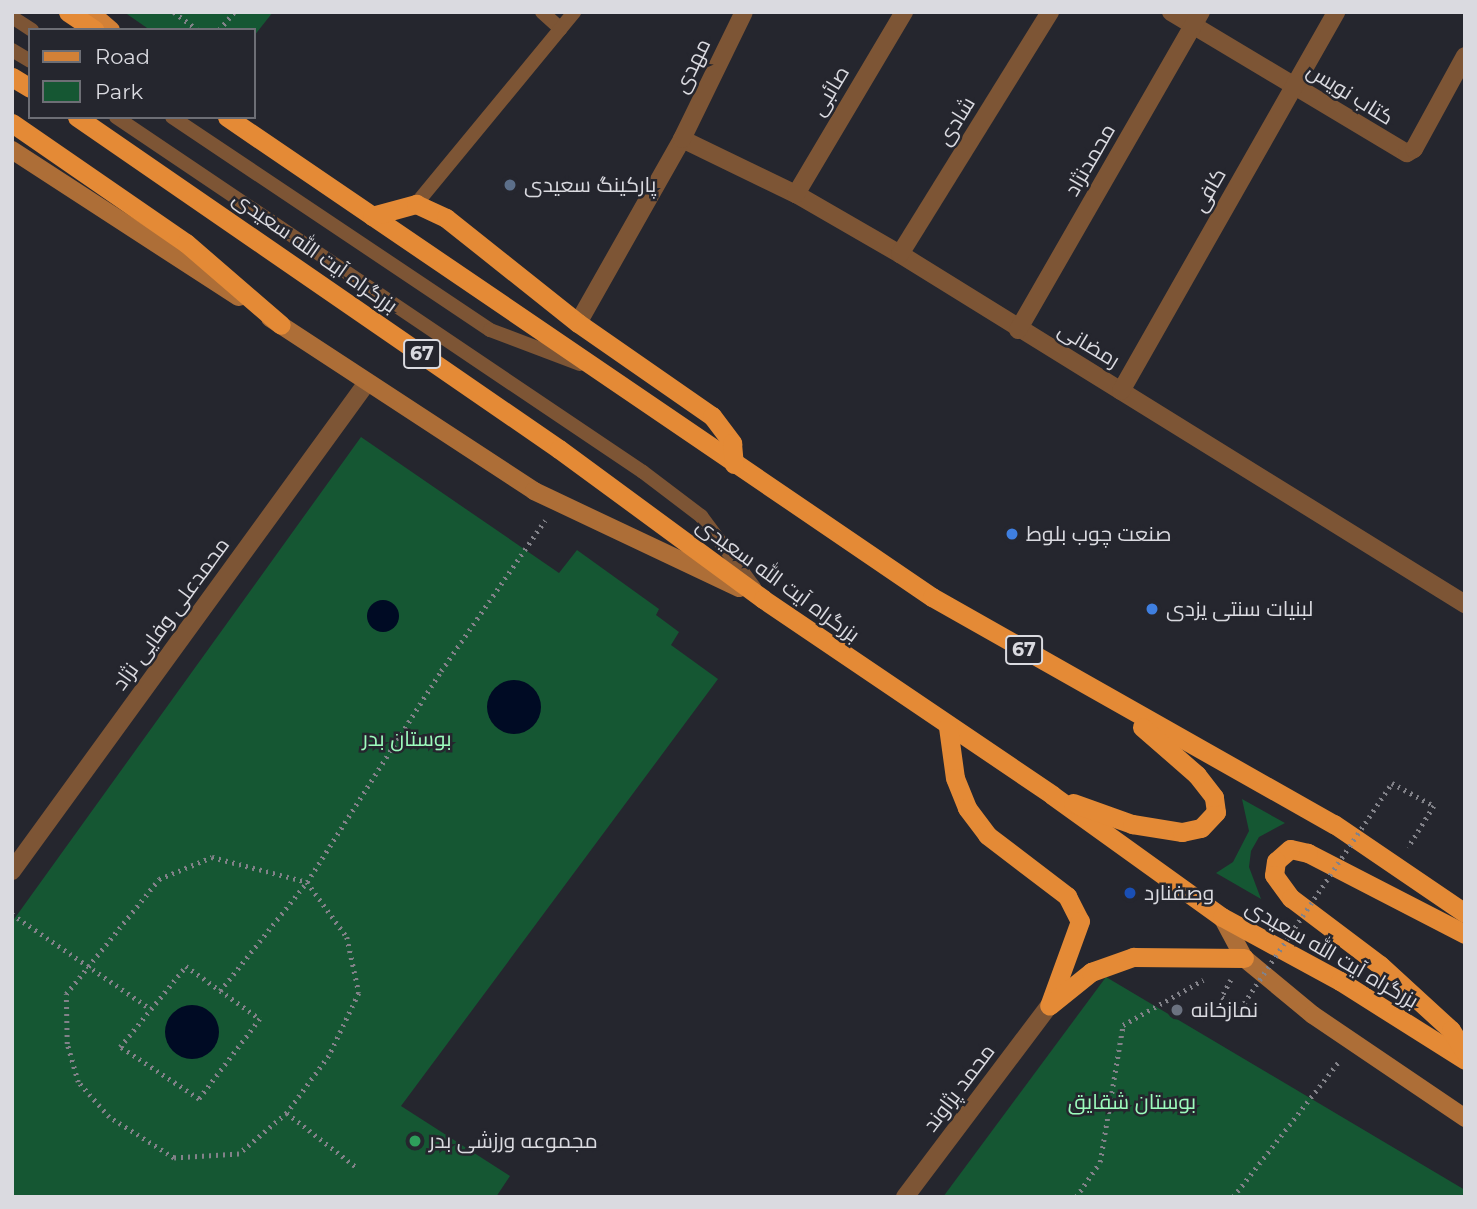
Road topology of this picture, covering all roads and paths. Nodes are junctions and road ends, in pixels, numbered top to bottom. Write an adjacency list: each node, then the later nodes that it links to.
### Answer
1 (68, 12): 15 (highway)
2 (90, 12): 16 (main road)
3 (174, 12): 17 (path)
4 (234, 12): 18 (path)
5 (542, 12): 19 (lane)
6 (574, 12): 19 (lane)
7 (744, 12): 31 (street, مهدی)
8 (904, 12): 33 (street, صائبی)
9 (1050, 12): 36 (street, شادی)
10 (1171, 12): 13 (street, کتاب نویس)
11 (1336, 12): 24 (street, کافی)
12 (12, 17): 14 (lane)
13 (1197, 19): 24 (street, کتاب نویس); 39 (street, محمدنژاد)
14 (29, 28)
15 (92, 28)
16 (108, 28)
17 (195, 28)
18 (221, 28)
19 (561, 29): 34 (lane)
20 (12, 50): 22 (lane)
21 (1465, 56): 24 (street, کتاب نویس)
22 (28, 60)
23 (12, 77): 25 (highway)
24 (1294, 86): 42 (street, کافی)
25 (28, 87)
26 (80, 119): 45 (highway, بزرگراه آیت الله سعیدی / 67)
27 (119, 119): 45 (lane)
28 (175, 119): 40 (lane)
29 (229, 119): 35 (highway, 67)
30 (12, 123): 38 (highway)
31 (682, 139): 33 (street, رمضانی); 37 (street, مهدی)
32 (12, 150): 38 (main road)
33 (796, 194): 36 (street, رمضانی)
34 (416, 204): 35 (highway); 37 (highway)
35 (372, 216): 40 (highway, 67)
36 (900, 254): 39 (street, رمضانی)
37 (578, 323): 43 (highway)
38 (281, 325): 41 (main road)
39 (1018, 330): 42 (street, رمضانی)
40 (594, 369): 43 (highway, 67)
41 (366, 384): 44 (main road); 51 (street, محمدعلی وفایی نژاد)
42 (1121, 391): 46 (street, رمضانی)
43 (734, 464): 47 (highway, 67)
44 (557, 503): 45 (main road); 52 (path)
45 (763, 599): 48 (highway, بزرگراه آیت الله سعیدی / 67)
46 (1465, 604)
47 (1096, 692): 49 (highway); 50 (highway, 67)
48 (948, 727): 49 (highway, بزرگراه آیت الله سعیدی / 67); 62 (highway)
49 (1052, 795): 55 (highway, بزرگراه آیت الله سعیدی / 67)
50 (1396, 867): 54 (highway, 67); 61 (path, bridge)
51 (12, 871)
52 (307, 882): 58 (path); 60 (path); 67 (path)
53 (12, 914): 58 (path)
54 (1465, 914)
55 (1222, 917): 57 (main road); 66 (highway, بزرگراه آیت الله سعیدی / 67)
56 (1465, 934): 65 (highway)
57 (1244, 958): 62 (highway); 64 (main road)
58 (85, 965): 63 (path); 67 (path)
59 (1208, 978): 71 (path)
60 (220, 992): 63 (path); 63 (path)
61 (1222, 997)
62 (1049, 1006): 70 (street, محمد پژاوند)
63 (151, 1009)
64 (1354, 1042): 68 (main road); 72 (path)
65 (1465, 1052)
66 (1465, 1060)
67 (287, 1113): 69 (path)
68 (1465, 1118)
69 (355, 1167)
70 (905, 1197)
71 (1076, 1197)
72 (1233, 1197)

